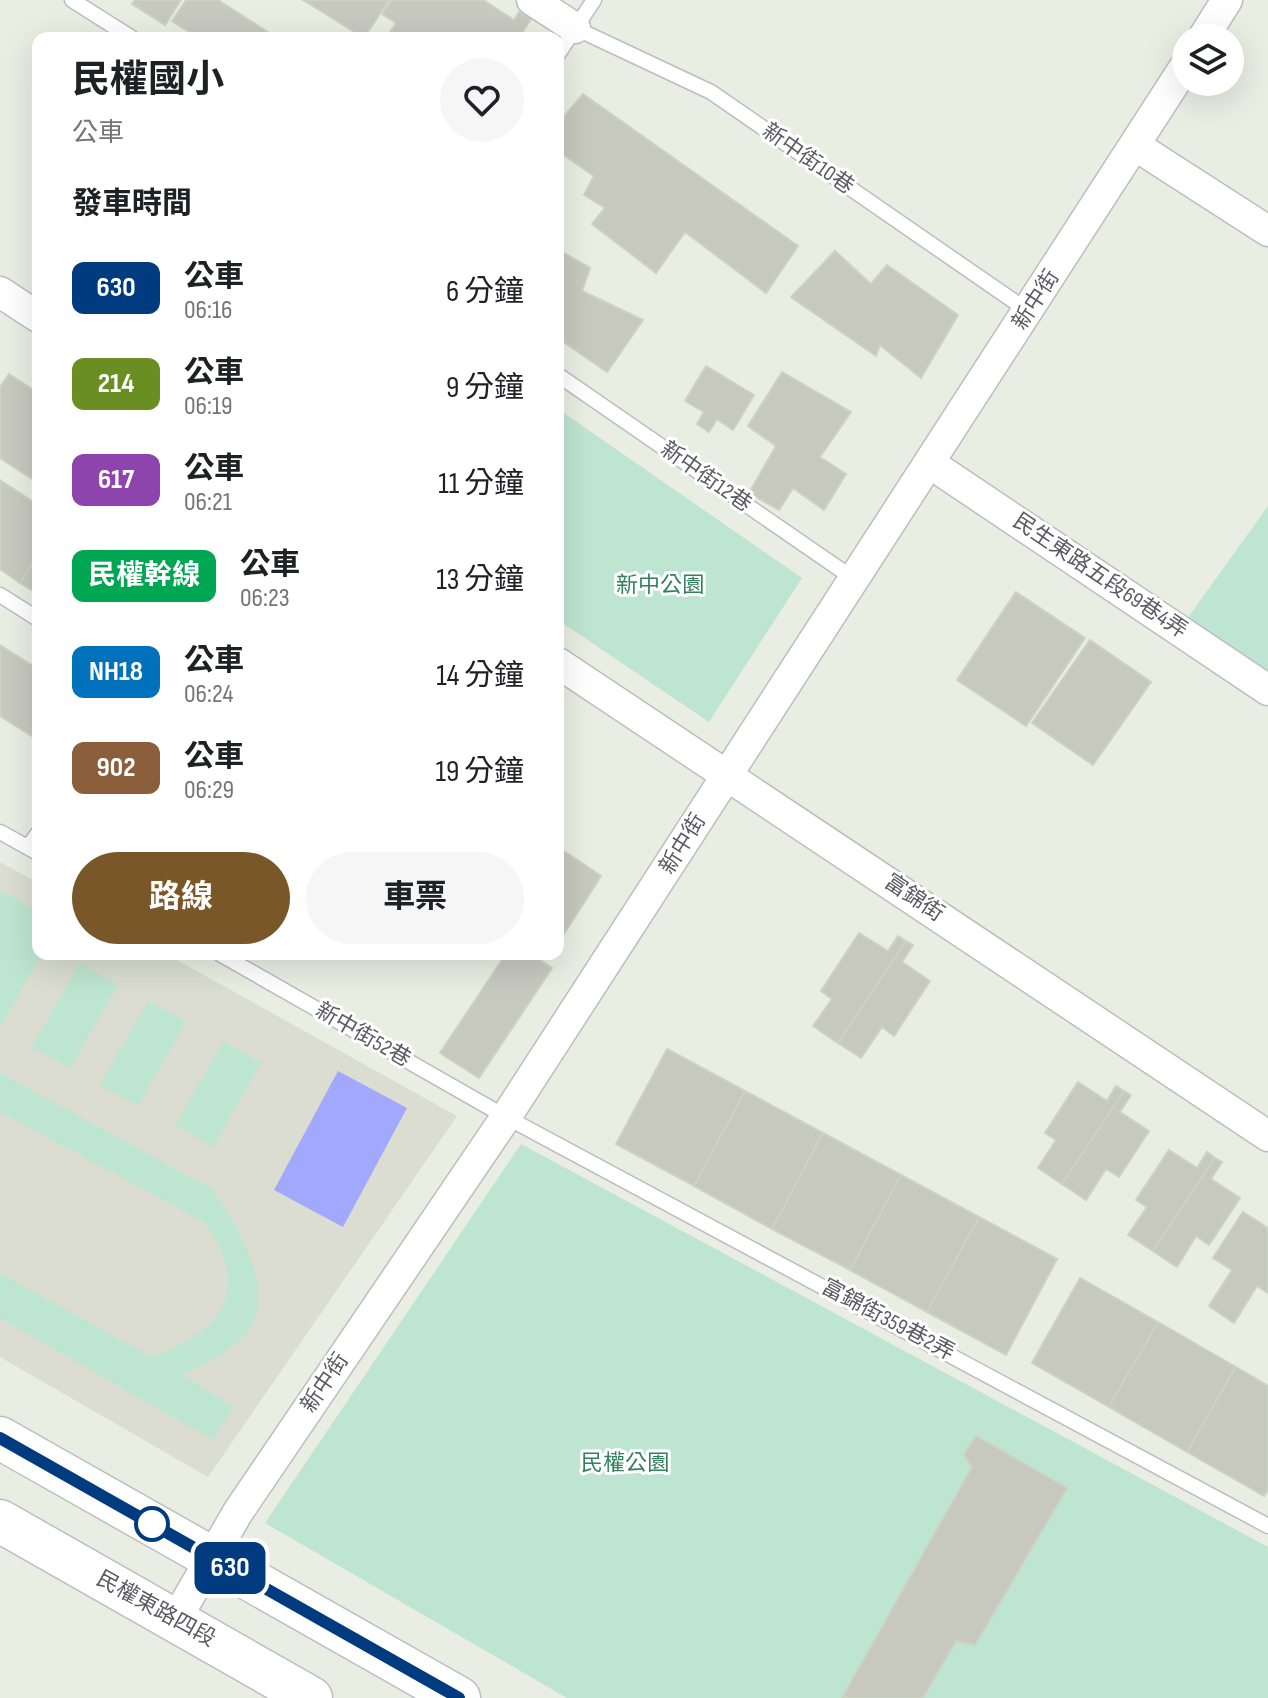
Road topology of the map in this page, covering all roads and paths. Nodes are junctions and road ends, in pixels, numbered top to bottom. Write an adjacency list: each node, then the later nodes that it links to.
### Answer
1 (72, 0): 7 (lane)
2 (532, 0): 6 (street)
3 (594, 0): 6 (lane)
4 (1227, 0): 5 (street)
5 (1212, 24)
6 (575, 28): 8 (lane); 13 (lane, 新中街10巷)
7 (123, 32)
8 (564, 45)
9 (1172, 88): 10 (street, 新中街)
10 (1136, 146): 11 (street); 13 (street, 新中街)
11 (1268, 231)
12 (0, 292): 14 (street)
13 (1028, 311): 16 (street, 新中街)
14 (32, 313)
15 (564, 379): 17 (lane, 新中街12巷)
16 (931, 464): 17 (street, 新中街); 21 (street, 民生東路五段69巷4弄)
17 (854, 579): 22 (street, 新中街)
18 (0, 595): 19 (lane)
19 (32, 615)
20 (564, 667): 22 (street, 富錦街)
21 (1268, 690)
22 (726, 775): 26 (street, 新中街); 27 (street, 富錦街)
23 (0, 832): 24 (lane)
24 (32, 849)
25 (231, 960): 26 (lane, 新中街52巷)
26 (506, 1117): 30 (lane, 富錦街359巷2弄); 31 (street, 新中街)
27 (1268, 1136)
28 (0, 1438): 31 (main road)
29 (0, 1521): 32 (main road, 民權東路四段)
30 (1268, 1526)
31 (211, 1557): 32 (street, 新中街); 34 (main road)
32 (176, 1619): 33 (main road, 民權東路四段)
33 (311, 1698)
34 (459, 1698)

